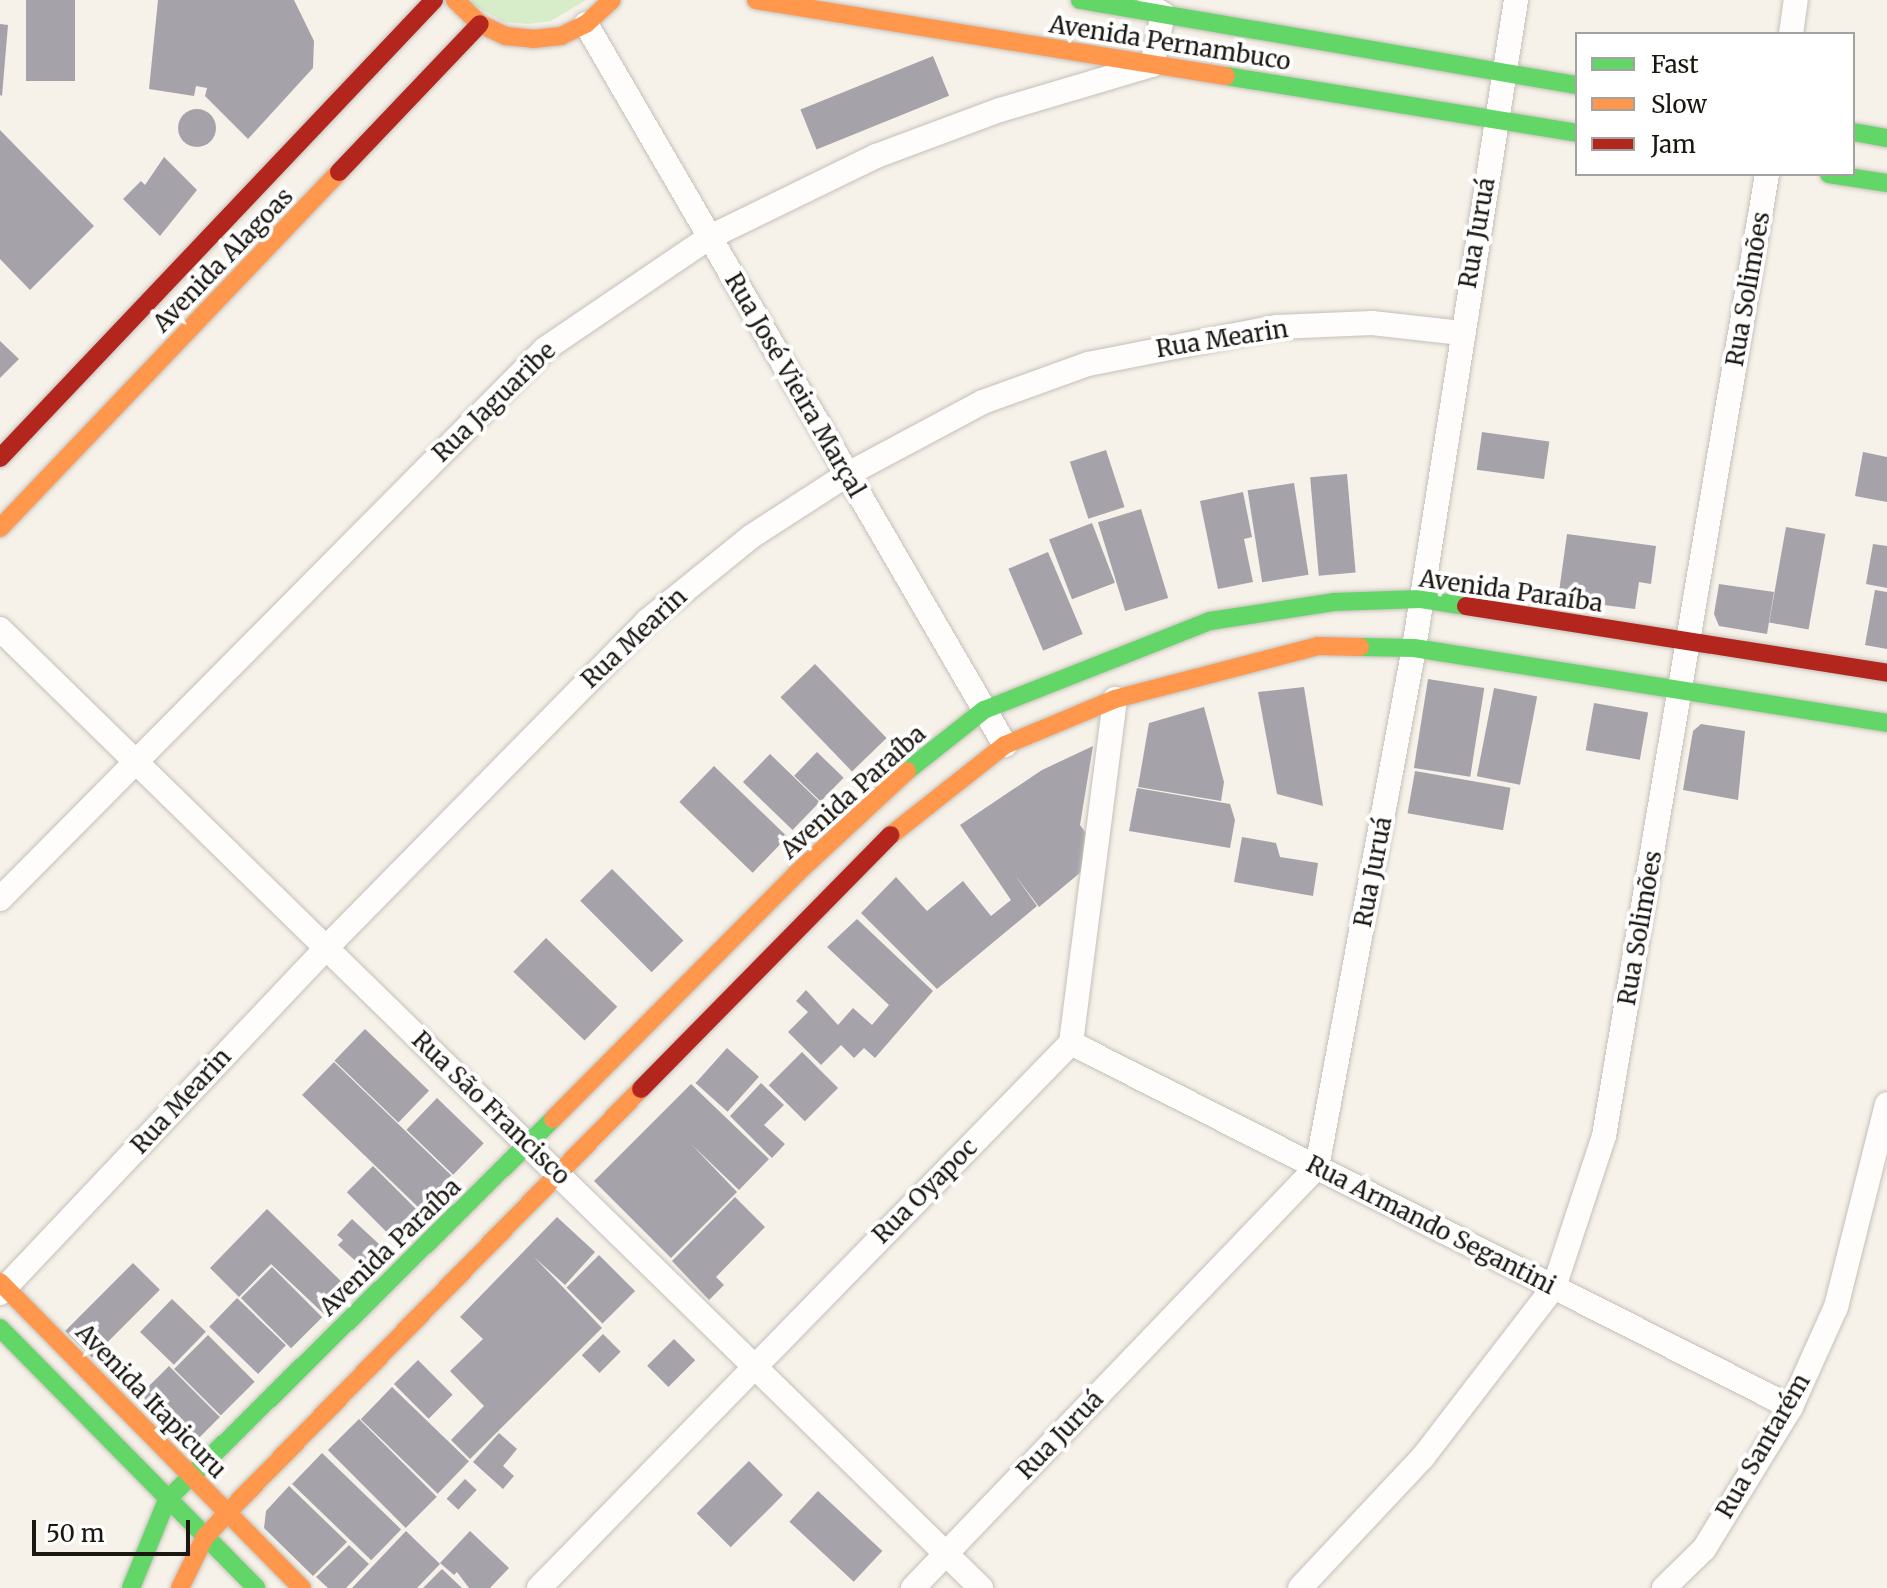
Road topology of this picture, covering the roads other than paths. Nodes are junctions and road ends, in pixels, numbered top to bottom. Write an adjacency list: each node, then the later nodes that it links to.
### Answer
1 (434, 0): 25 (main road, Avenida Alagoas)
2 (455, 0): 10 (main road)
3 (612, 0): 11 (main road)
4 (756, 0): 13 (main road, Avenida Pernambuco)
5 (1080, 0): 9 (main road, Avenida Pernambuco)
6 (1138, 0): 9 (street)
7 (1516, 0): 14 (street, Rua Juruá)
8 (1796, 0): 12 (street)
9 (1163, 14): 13 (street); 14 (main road, Avenida Pernambuco)
10 (480, 24): 11 (main road); 27 (main road, Avenida Alagoas)
11 (586, 24): 23 (street, Rua José Vieira Marçal)
12 (1791, 32)
13 (1152, 65): 16 (main road, Avenida Pernambuco); 23 (street, Rua Jaguaribe)
14 (1504, 73): 15 (main road, Avenida Pernambuco); 16 (street, Rua Juruá)
15 (1575, 85)
16 (1496, 120): 18 (main road, Avenida Pernambuco); 24 (street, Rua Juruá)
17 (1855, 132): 19 (main road)
18 (1575, 133)
19 (1887, 138)
20 (1767, 176): 30 (street, Rua Solimões)
21 (1842, 176): 22 (main road)
22 (1887, 183)
23 (710, 237): 26 (street, Rua José Vieira Marçal); 38 (street, Rua Jaguaribe)
24 (1461, 333): 26 (street, Rua Mearin); 28 (street, Rua Juruá)
25 (0, 458)
26 (848, 474): 35 (street, Rua José Vieira Marçal); 42 (street, Rua Mearin)
27 (0, 528)
28 (1421, 599): 30 (main road, Avenida Paraíba); 31 (street, Rua Juruá); 35 (main road, Avenida Paraíba)
29 (0, 629): 38 (street, Rua São Francisco)
30 (1689, 641): 32 (main road, Avenida Paraíba); 33 (street, Rua Solimões)
31 (1414, 648): 33 (main road); 34 (main road); 47 (street, Rua Juruá)
32 (1887, 673)
33 (1680, 693): 36 (main road); 50 (street, Rua Solimões)
34 (1115, 699): 37 (main road); 43 (street)
35 (984, 710): 37 (street, Rua José Vieira Marçal); 40 (main road, Avenida Paraíba)
36 (1887, 723)
37 (1005, 745): 41 (main road)
38 (134, 760): 39 (street, Rua Jaguaribe); 42 (street, Rua São Francisco)
39 (0, 899)
40 (769, 902): 41 (main road); 46 (main road, Avenida Paraíba)
41 (797, 929): 48 (main road)
42 (326, 948): 46 (street, Rua São Francisco); 49 (street, Rua Mearin)
43 (1071, 1043): 47 (street, Rua Armando Segantini); 52 (street, Rua Oyapoc)
44 (1887, 1104): 45 (street, Rua Santarém)
45 (1884, 1128): 53 (street, Rua Santarém)
46 (528, 1145): 48 (street, Rua São Francisco); 54 (main road, Avenida Paraíba)
47 (1317, 1167): 50 (street, Rua Armando Segantini); 58 (street, Rua Juruá)
48 (559, 1175): 52 (street, Rua São Francisco); 56 (main road)
49 (2, 1287): 54 (main road, Avenida Itapicuru)
50 (1554, 1287): 53 (street, Rua Armando Segantini); 66 (street, Rua Solimões)
51 (0, 1328): 55 (main road)
52 (753, 1366): 58 (street, Rua São Francisco); 63 (street, Rua Oyapoc)
53 (1791, 1407): 67 (street, Rua Santarém)
54 (191, 1475): 55 (main road, Avenida Paraíba); 56 (main road, Avenida Itapicuru)
55 (167, 1500): 57 (main road); 59 (main road, Avenida Paraíba)
56 (227, 1513): 57 (main road); 62 (main road, Avenida Itapicuru)
57 (205, 1537): 60 (main road); 61 (main road)
58 (946, 1554): 64 (street, Rua Juruá); 65 (street, Rua São Francisco)
59 (131, 1588)
60 (180, 1588)
61 (256, 1588)
62 (302, 1588)
63 (539, 1588)
64 (913, 1588)
65 (981, 1588)
66 (1300, 1588)
67 (1664, 1588)

